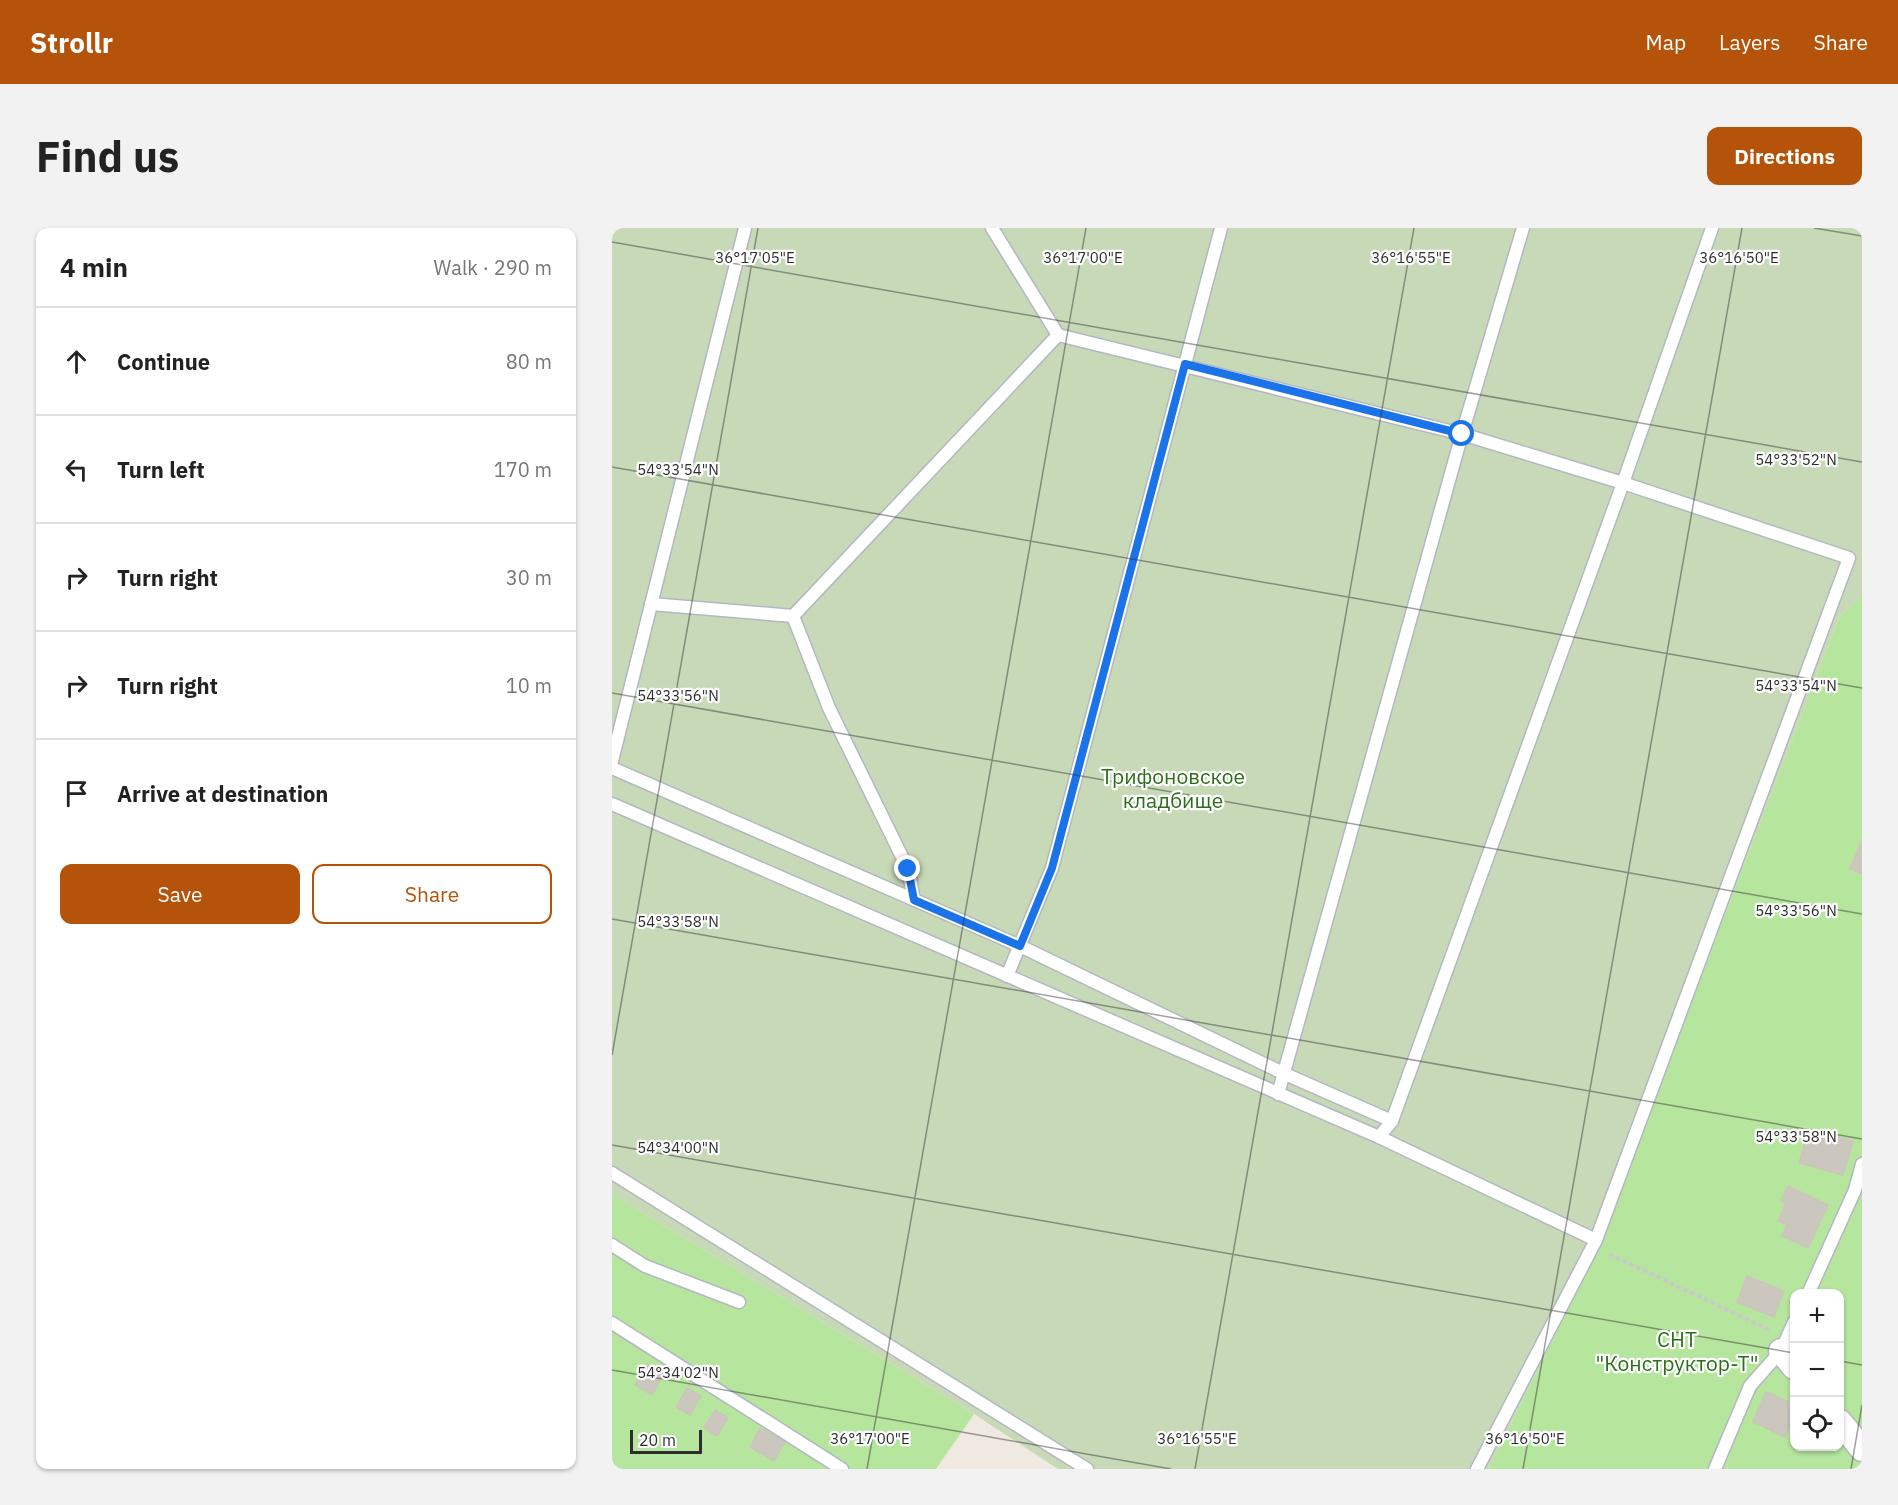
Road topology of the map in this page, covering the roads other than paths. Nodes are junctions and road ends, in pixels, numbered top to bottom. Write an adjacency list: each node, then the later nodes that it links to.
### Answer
1 (745, 228): 10 (lane)
2 (992, 228): 6 (lane)
3 (1221, 228): 7 (lane)
4 (1523, 228): 8 (lane)
5 (1712, 228): 9 (lane)
6 (1058, 335): 7 (lane); 11 (lane)
7 (1185, 364): 8 (lane); 16 (lane)
8 (1462, 434): 9 (lane); 18 (lane)
9 (1623, 483): 20 (lane); 25 (lane)
10 (651, 604): 11 (lane); 12 (lane)
11 (793, 616): 15 (lane)
12 (612, 761)
13 (612, 768): 15 (lane)
14 (612, 804): 17 (lane)
15 (914, 900): 16 (lane)
16 (1020, 946): 17 (lane); 18 (lane)
17 (1007, 976): 19 (lane)
18 (1285, 1074): 19 (lane); 20 (lane)
19 (1278, 1094): 21 (lane)
20 (1392, 1121): 21 (lane)
21 (1379, 1137): 25 (lane)
22 (1862, 1164): 24 (lane)
23 (612, 1173): 34 (lane)
24 (1858, 1193): 27 (lane)
25 (1594, 1243): 35 (lane)
26 (612, 1245): 28 (lane)
27 (1810, 1289)
28 (739, 1302)
29 (612, 1323): 33 (lane)
30 (1788, 1352): 36 (lane)
31 (1844, 1428): 32 (street)
32 (1862, 1449)
33 (842, 1469)
34 (1087, 1469)
35 (1477, 1469)
36 (1714, 1469)

